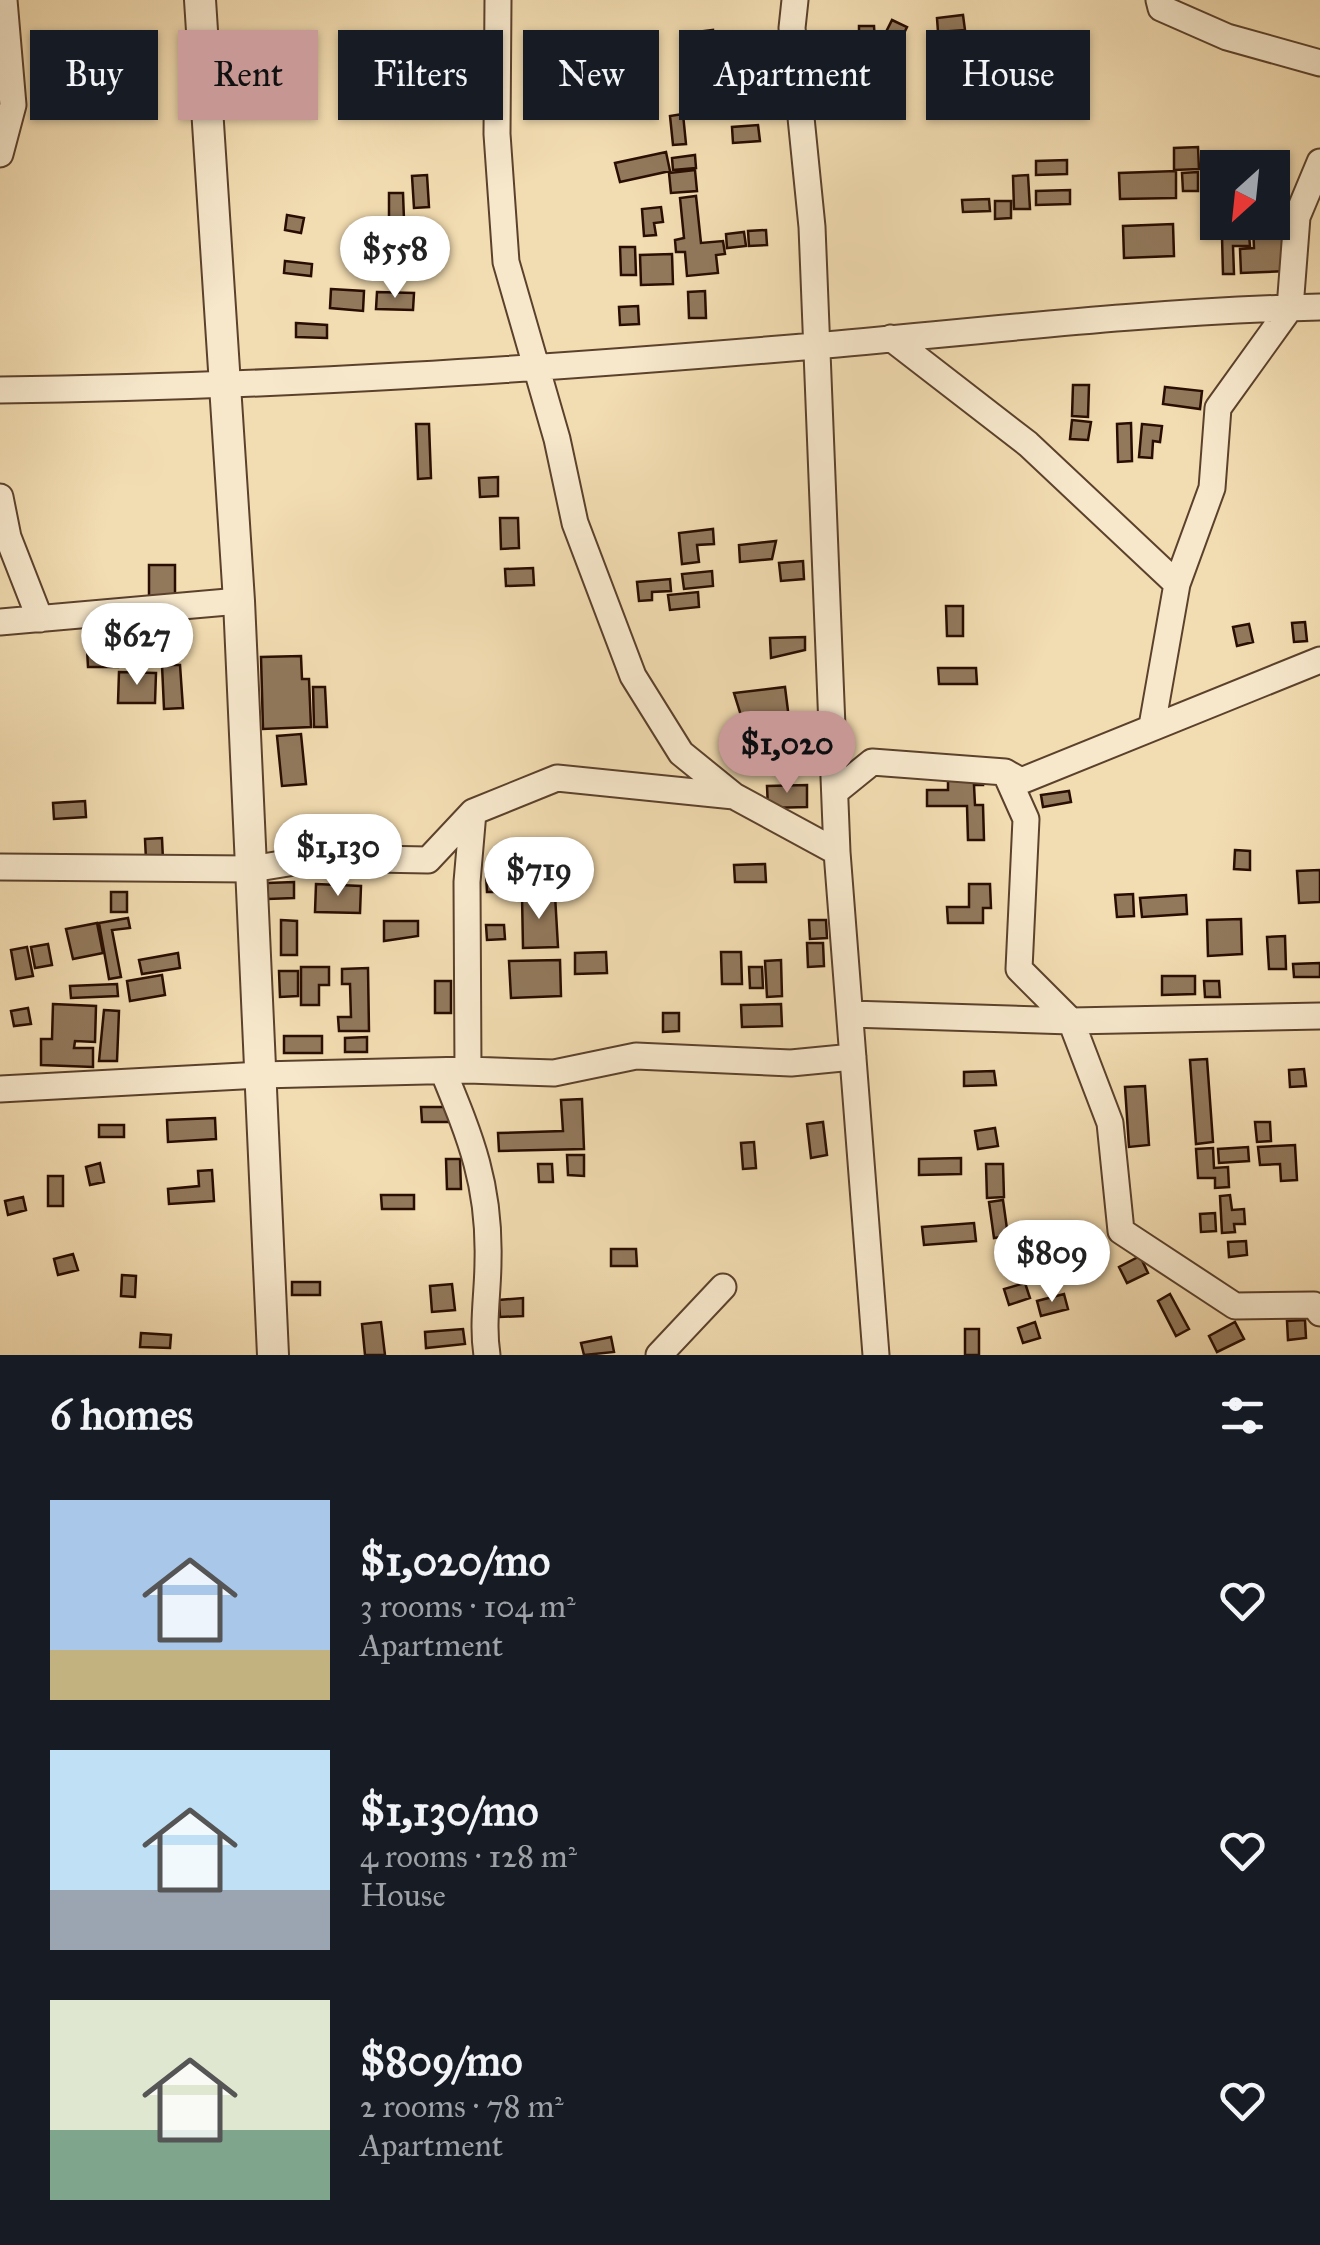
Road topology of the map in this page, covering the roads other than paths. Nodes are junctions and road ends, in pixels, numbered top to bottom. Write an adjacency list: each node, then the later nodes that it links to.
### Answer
1 (4, 0): 7 (street)
2 (200, 0): 14 (street)
3 (498, 0): 13 (street)
4 (795, 0): 12 (street)
5 (1159, 0): 6 (street)
6 (1320, 63)
7 (0, 154)
8 (1320, 162): 10 (street)
9 (1320, 307): 10 (street)
10 (1290, 308): 11 (street); 17 (street)
11 (891, 338): 12 (street); 17 (street)
12 (817, 346): 13 (street); 24 (street)
13 (537, 368): 14 (street); 25 (street)
14 (225, 387): 15 (street); 18 (street)
15 (0, 390)
16 (0, 497): 19 (street)
17 (1177, 584): 22 (street)
18 (239, 601): 19 (street); 29 (street)
19 (40, 619): 20 (street)
20 (0, 622)
21 (1320, 660): 22 (street)
22 (1152, 726): 23 (street)
23 (1004, 772): 24 (street); 32 (street)
24 (835, 792): 27 (street)
25 (734, 796): 26 (street); 27 (street)
26 (473, 812): 29 (street); 34 (street)
27 (838, 852): 30 (street)
28 (0, 867): 29 (street)
29 (251, 869): 35 (street)
30 (850, 1014): 32 (street); 33 (street)
31 (1320, 1016): 32 (street)
32 (1071, 1020): 38 (street)
33 (853, 1057): 34 (street); 42 (street)
34 (455, 1070): 35 (street); 40 (street)
35 (260, 1075): 36 (street); 39 (street)
36 (0, 1089)
37 (723, 1286): 41 (street)
38 (1320, 1313)
39 (273, 1355)
40 (488, 1355)
41 (659, 1355)
42 (876, 1355)

